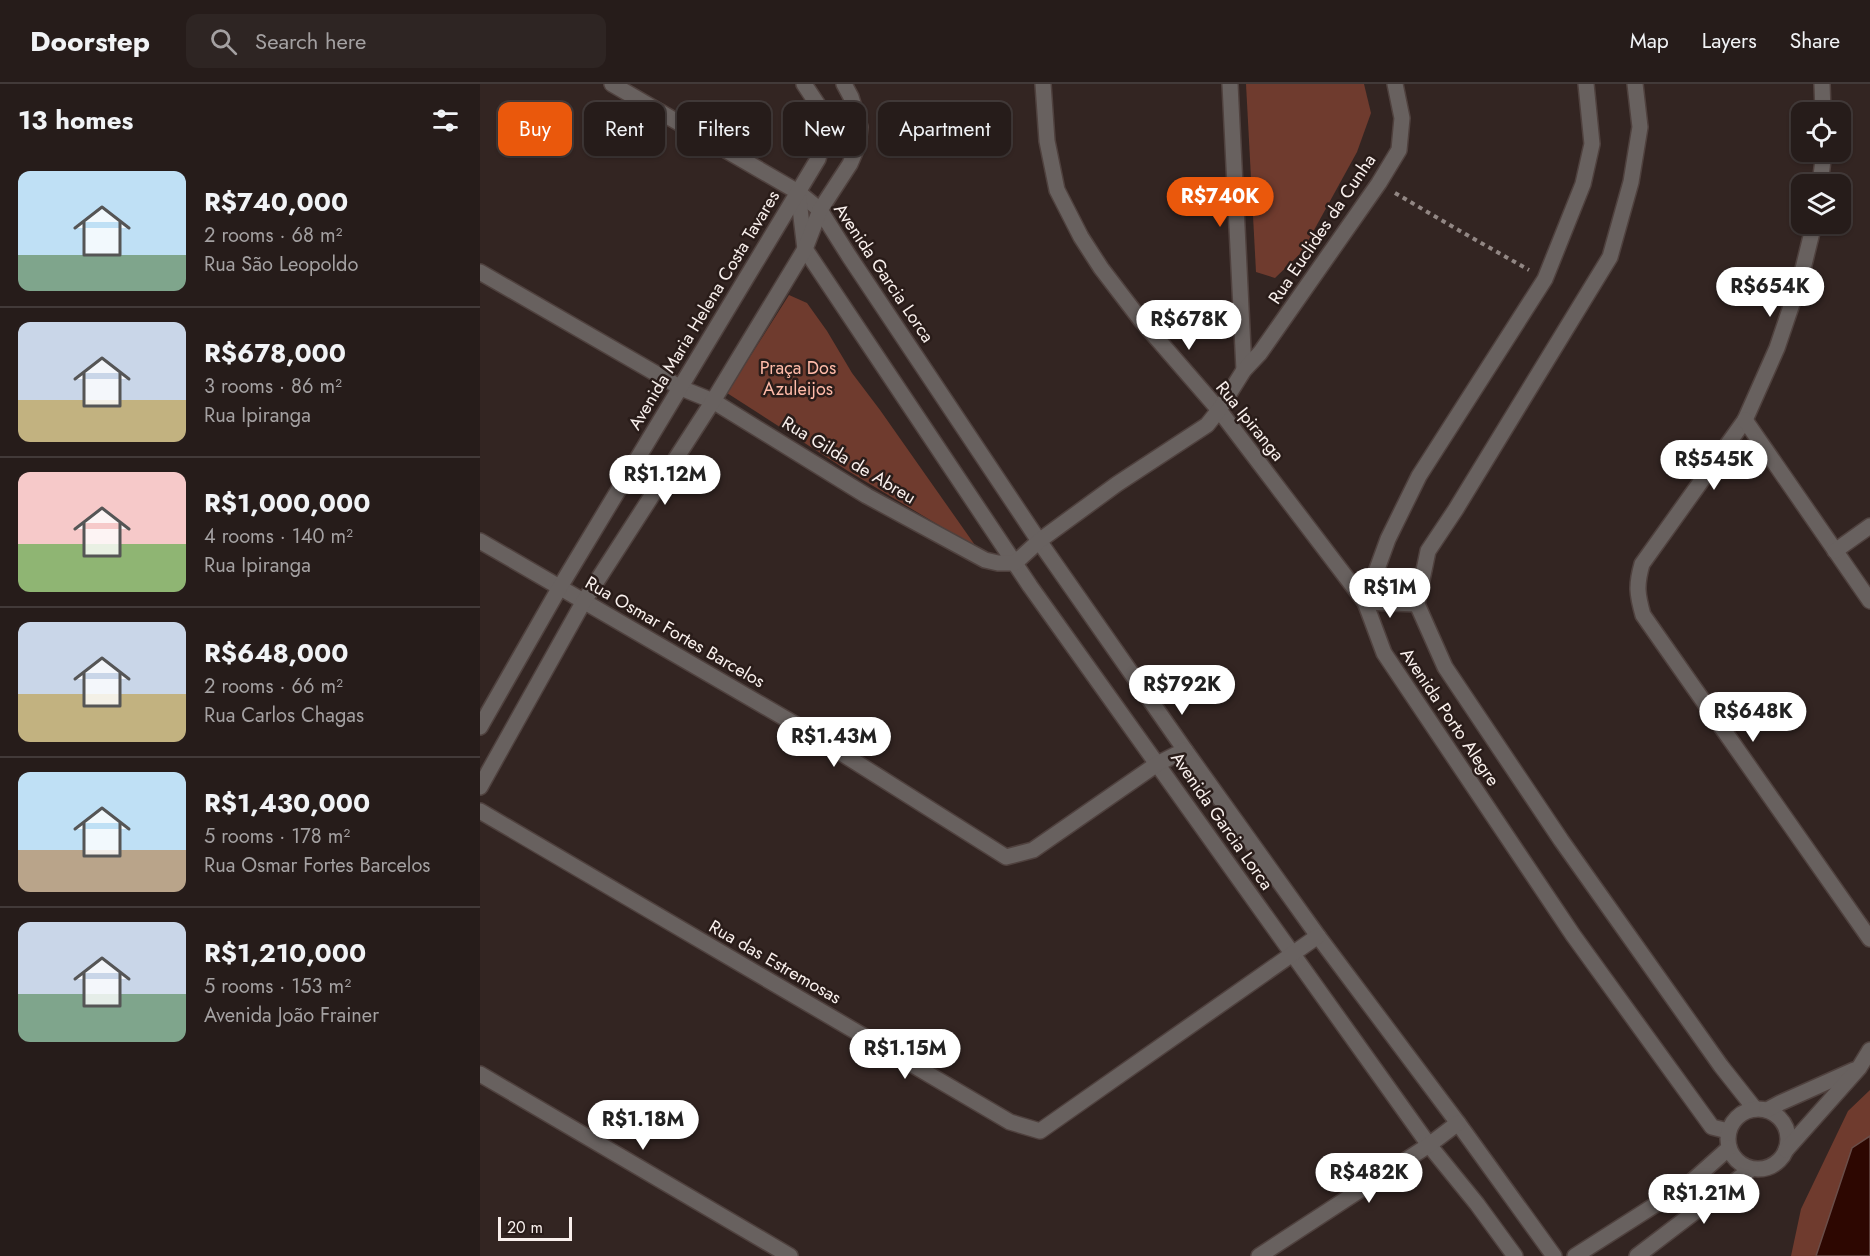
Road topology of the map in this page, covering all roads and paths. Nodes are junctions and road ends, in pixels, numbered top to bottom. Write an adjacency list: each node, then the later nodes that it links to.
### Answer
1 (612, 84): 12 (street)
2 (804, 84): 12 (street, Avenida Maria Helena Costa Tavares)
3 (843, 84): 13 (street)
4 (1043, 84): 21 (street, Rua Ipiranga)
5 (1230, 84): 18 (street)
6 (1395, 84): 11 (street, Rua Euclides da Cunha)
7 (1586, 84): 17 (street)
8 (1635, 84): 32 (street)
9 (1822, 84): 10 (street)
10 (1823, 102)
11 (1379, 183): 17 (path); 18 (street, Rua Euclides da Cunha)
12 (798, 192): 13 (street, Avenida Garcia Lorca); 15 (street, Avenida Garcia Lorca); 19 (street, Avenida Maria Helena Costa Tavares)
13 (820, 210): 15 (street); 25 (street, Avenida Garcia Lorca)
14 (1812, 234): 22 (street)
15 (805, 249): 20 (street); 27 (street, Avenida Garcia Lorca)
16 (480, 272): 19 (street, Rua Gilda de Abreu)
17 (1545, 279): 31 (street)
18 (1244, 370): 21 (street, Rua Euclides da Cunha)
19 (681, 388): 20 (street, Rua Gilda de Abreu); 28 (street, Avenida Maria Helena Costa Tavares)
20 (713, 401): 27 (street, Rua Gilda de Abreu); 29 (street)
21 (1219, 410): 25 (street, Rua Euclides da Cunha); 31 (street, Rua Ipiranga)
22 (1745, 420): 26 (street); 39 (street)
23 (1870, 526): 26 (street)
24 (480, 541): 28 (street, Rua Osmar Fortes Barcelos)
25 (1039, 541): 27 (street, Rua Euclides da Cunha); 34 (street, Avenida Garcia Lorca)
26 (1835, 551): 30 (street)
27 (1015, 563): 35 (street, Avenida Garcia Lorca)
28 (560, 587): 29 (street, Rua Osmar Fortes Barcelos); 33 (street, Avenida Maria Helena Costa Tavares)
29 (584, 601): 35 (street, Rua Osmar Fortes Barcelos); 36 (street)
30 (1870, 601)
31 (1365, 602): 32 (street); 46 (street, Avenida Porto Alegre)
32 (1417, 604): 44 (street, Avenida Porto Alegre)
33 (480, 727)
34 (1185, 750): 35 (street, Rua Osmar Fortes Barcelos); 38 (street, Avenida Garcia Lorca)
35 (1157, 764): 40 (street, Avenida Garcia Lorca)
36 (480, 787)
37 (480, 811): 40 (street, Rua das Estremosas)
38 (1318, 936): 40 (street, Rua das Estremosas); 45 (street, Avenida Garcia Lorca)
39 (1870, 939)
40 (1292, 954): 47 (street, Avenida Garcia Lorca)
41 (1870, 1050): 42 (street)
42 (1859, 1068): 44 (street); 49 (street)
43 (480, 1074): 51 (street)
44 (1761, 1109): 46 (street); 49 (street)
45 (1458, 1123): 47 (street); 54 (street, Avenida Garcia Lorca)
46 (1728, 1131): 48 (street)
47 (1429, 1144): 52 (street); 53 (street, Avenida Garcia Lorca)
48 (1729, 1148): 50 (street); 55 (street)
49 (1786, 1150): 50 (street)
50 (1751, 1168): 56 (street)
51 (790, 1256)
52 (1259, 1256)
53 (1515, 1256)
54 (1554, 1256)
55 (1575, 1256)
56 (1637, 1256)

